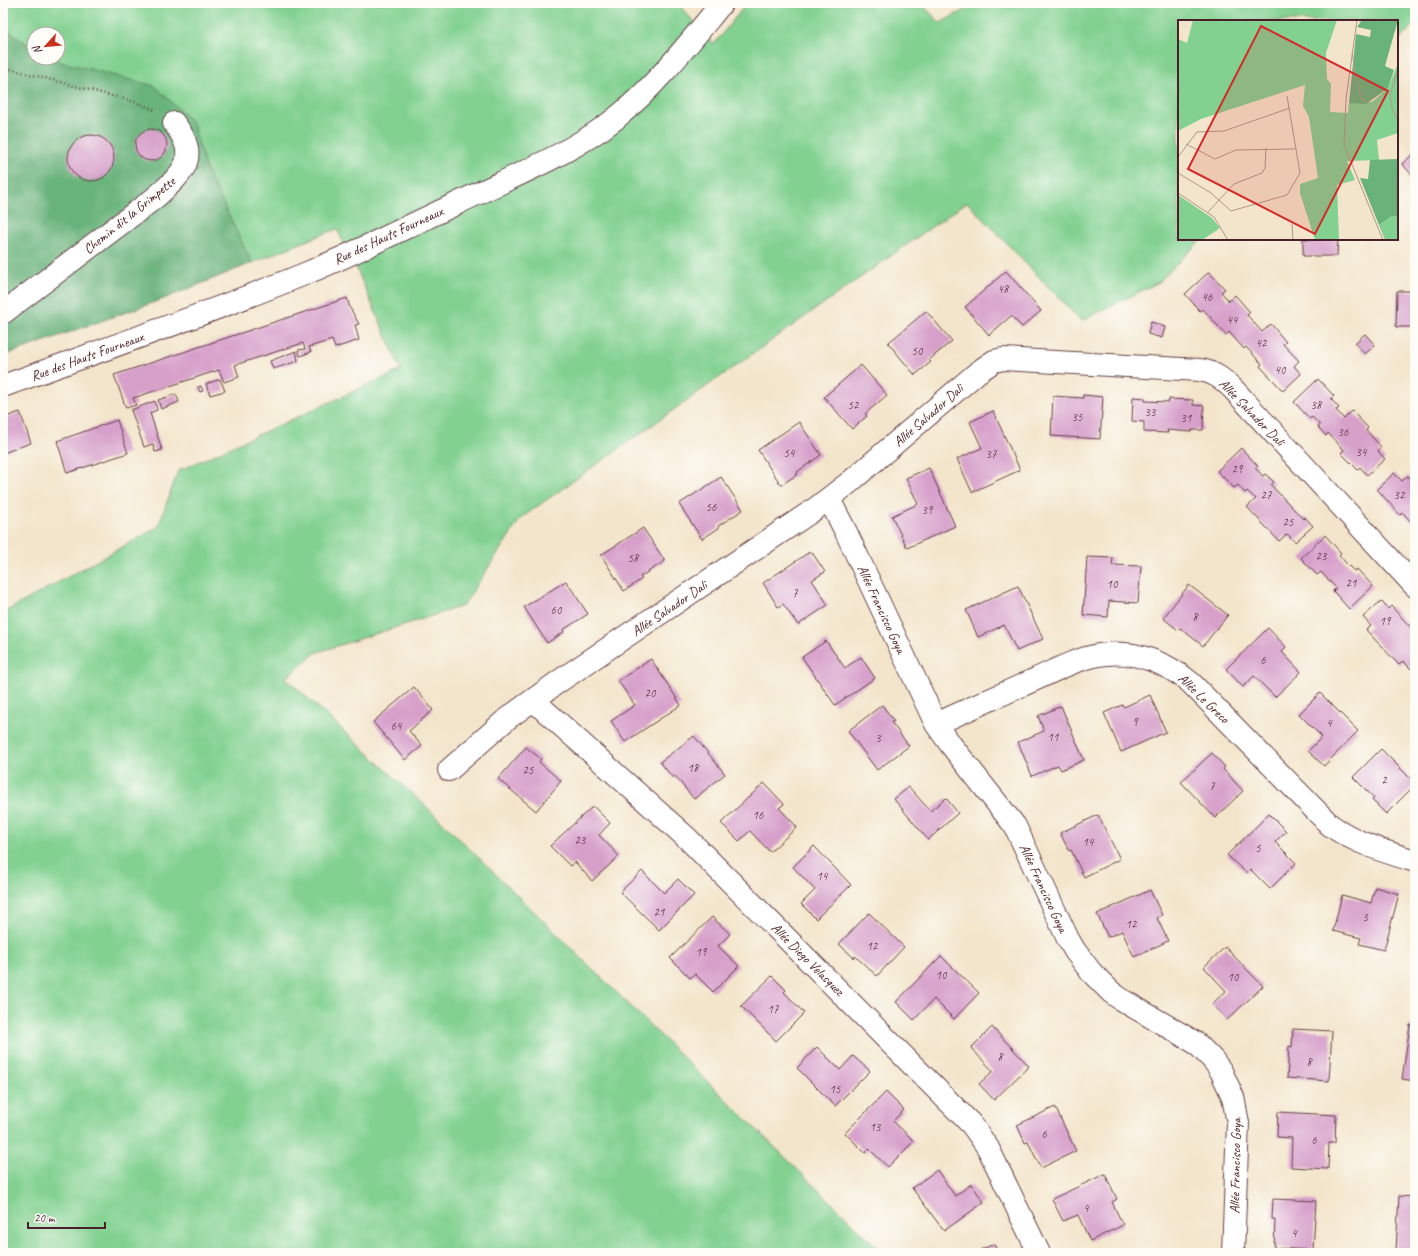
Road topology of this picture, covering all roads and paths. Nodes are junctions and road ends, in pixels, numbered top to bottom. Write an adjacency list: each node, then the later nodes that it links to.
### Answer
1 (722, 3): 5 (street, Rue des Hauts Fourneaux)
2 (3, 67): 3 (path)
3 (174, 123): 4 (street, Chemin dit la Grimpette)
4 (3, 313)
5 (3, 386)
6 (829, 499): 7 (street, Allée Salvador Dali); 8 (street, Allée Salvador Dali); 9 (street, Allée Francisco Goya)
7 (1415, 586)
8 (533, 700): 10 (street, Allée Salvador Dali); 12 (street, Allée Diego Velasquez)
9 (936, 724): 11 (street, Allée Le Greco); 13 (street, Allée Francisco Goya)
10 (449, 770)
11 (1415, 861)
12 (1039, 1253)
13 (1234, 1253)

